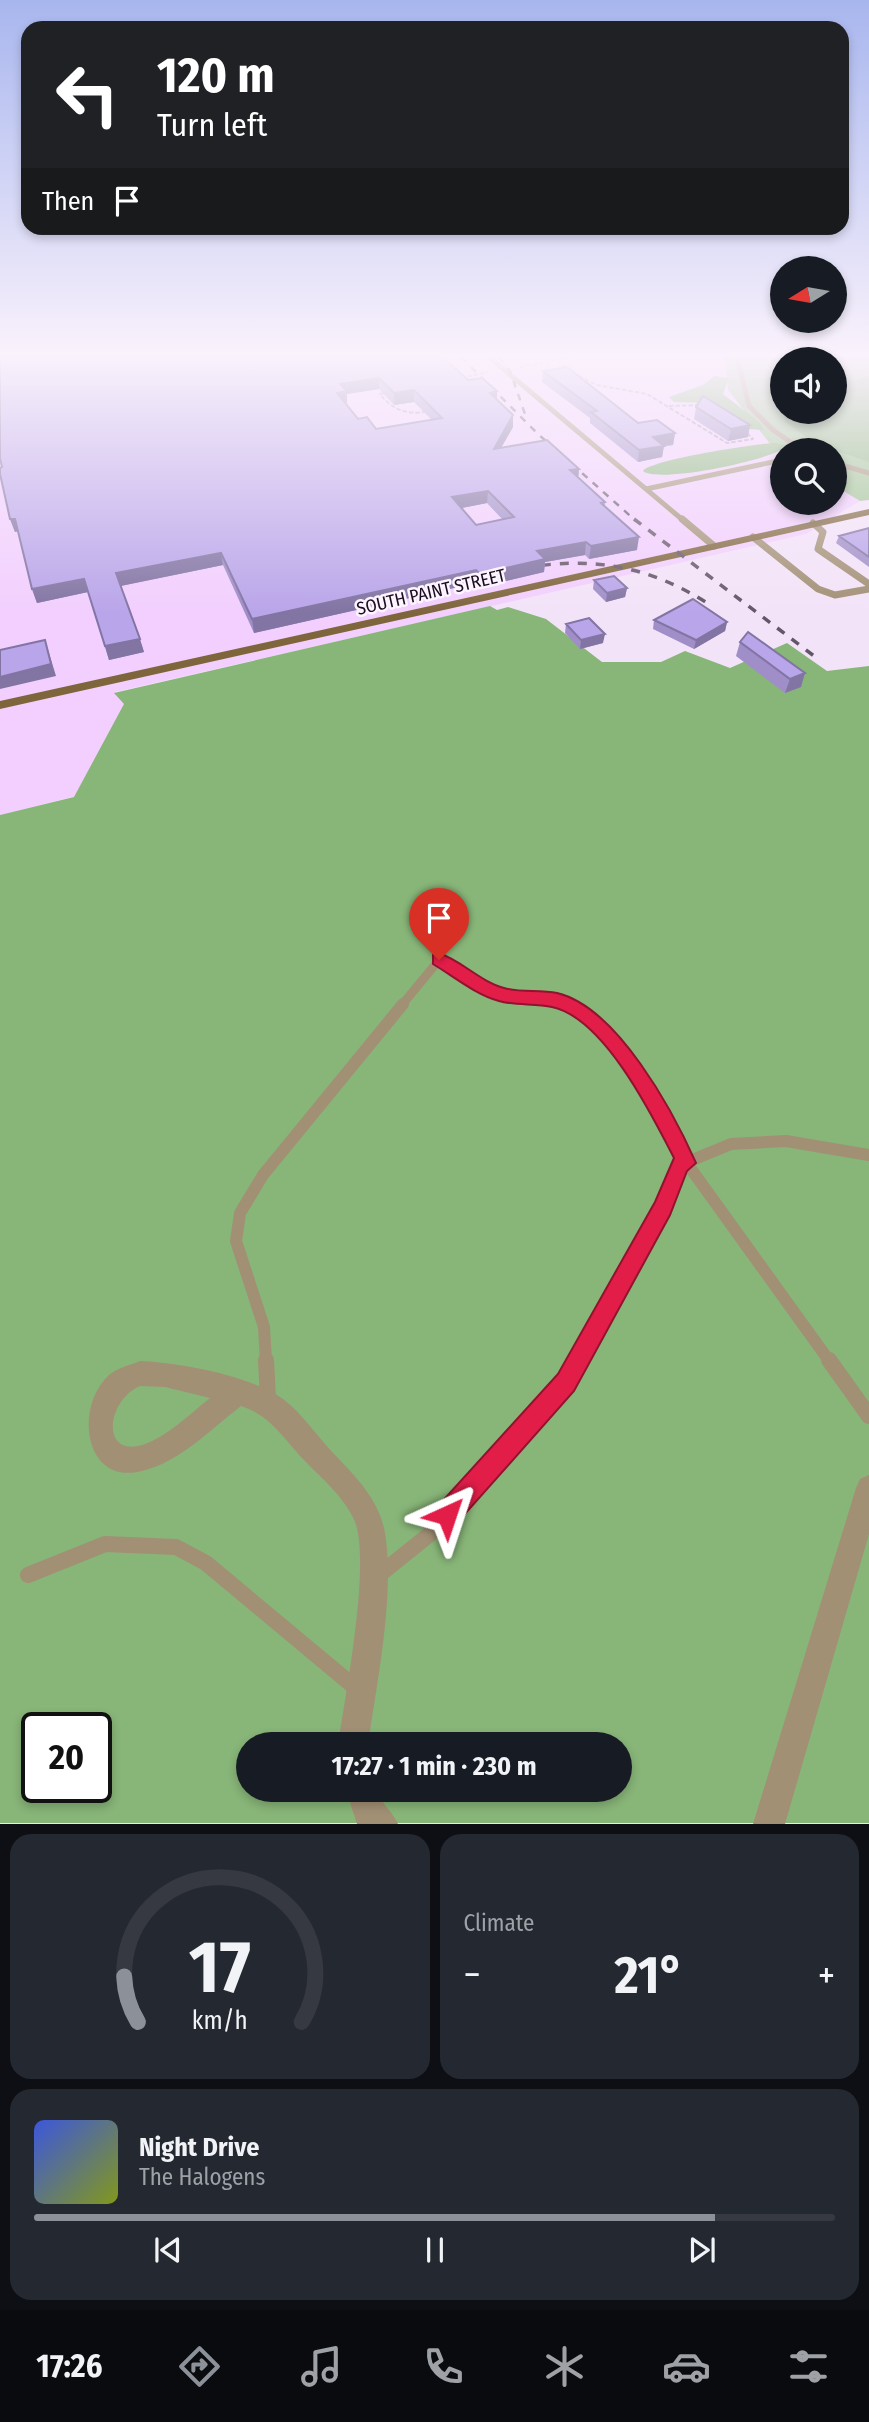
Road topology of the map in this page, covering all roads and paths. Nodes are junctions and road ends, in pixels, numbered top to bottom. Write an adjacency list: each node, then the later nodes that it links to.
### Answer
1 (591, 442): 5 (lane)
2 (770, 462): 5 (lane)
3 (847, 467): 4 (lane)
4 (869, 473)
5 (646, 488): 9 (lane)
6 (867, 514): 7 (main road, SOUTH PAINT STREET)
7 (813, 523): 8 (main road, SOUTH PAINT STREET); 10 (lane)
8 (753, 537): 9 (main road, SOUTH PAINT STREET); 11 (lane)
9 (715, 546): 12 (main road, SOUTH PAINT STREET)
10 (869, 583)
11 (869, 589)
12 (0, 705)
13 (446, 923): 14 (lane)
14 (439, 960): 16 (lane); 18 (lane)
15 (869, 1155): 16 (lane)
16 (686, 1163): 19 (lane); 22 (lane)
17 (236, 1394): 17 (street); 18 (street)
18 (268, 1404): 22 (street)
19 (869, 1416)
20 (869, 1488): 27 (street)
21 (29, 1575): 23 (lane)
22 (374, 1579): 23 (street)
23 (360, 1692): 24 (street)
24 (355, 1732)
25 (365, 1802): 26 (street)
26 (382, 1824)
27 (769, 1824)

